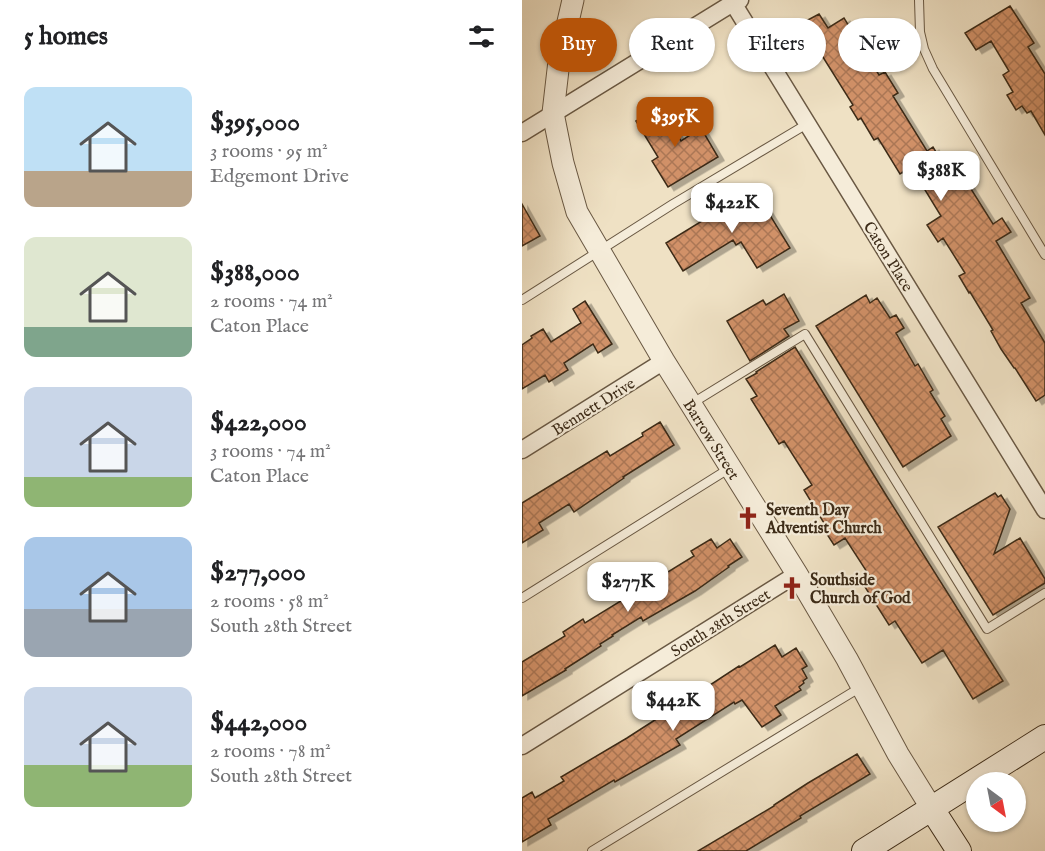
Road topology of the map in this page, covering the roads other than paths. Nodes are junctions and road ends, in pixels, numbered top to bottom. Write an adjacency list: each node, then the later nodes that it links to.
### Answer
1 (573, 0): 4 (street, Barrow Street)
2 (919, 0): 8 (lane)
3 (736, 2): 4 (street); 5 (street, Caton Place)
4 (554, 113): 6 (street); 7 (street, Barrow Street)
5 (807, 124): 7 (lane); 14 (street, Caton Place)
6 (522, 133)
7 (600, 251): 9 (lane); 10 (street, Barrow Street)
8 (1045, 255)
9 (522, 300)
10 (664, 361): 11 (street, Barrow Street); 12 (street, Bennett Drive)
11 (691, 404): 13 (street, Barrow Street); 16 (lane)
12 (522, 450)
13 (730, 467): 15 (street, Barrow Street); 17 (lane)
14 (1045, 510)
15 (796, 574): 18 (street, Barrow Street); 20 (street, South 28th Street)
16 (1045, 593)
17 (522, 598)
18 (862, 686): 21 (street, Barrow Street); 22 (lane)
19 (1045, 737): 21 (main road)
20 (522, 746)
21 (932, 809): 23 (main road); 24 (main road, Barrow Street)
22 (592, 851)
23 (864, 851)
24 (959, 851)

